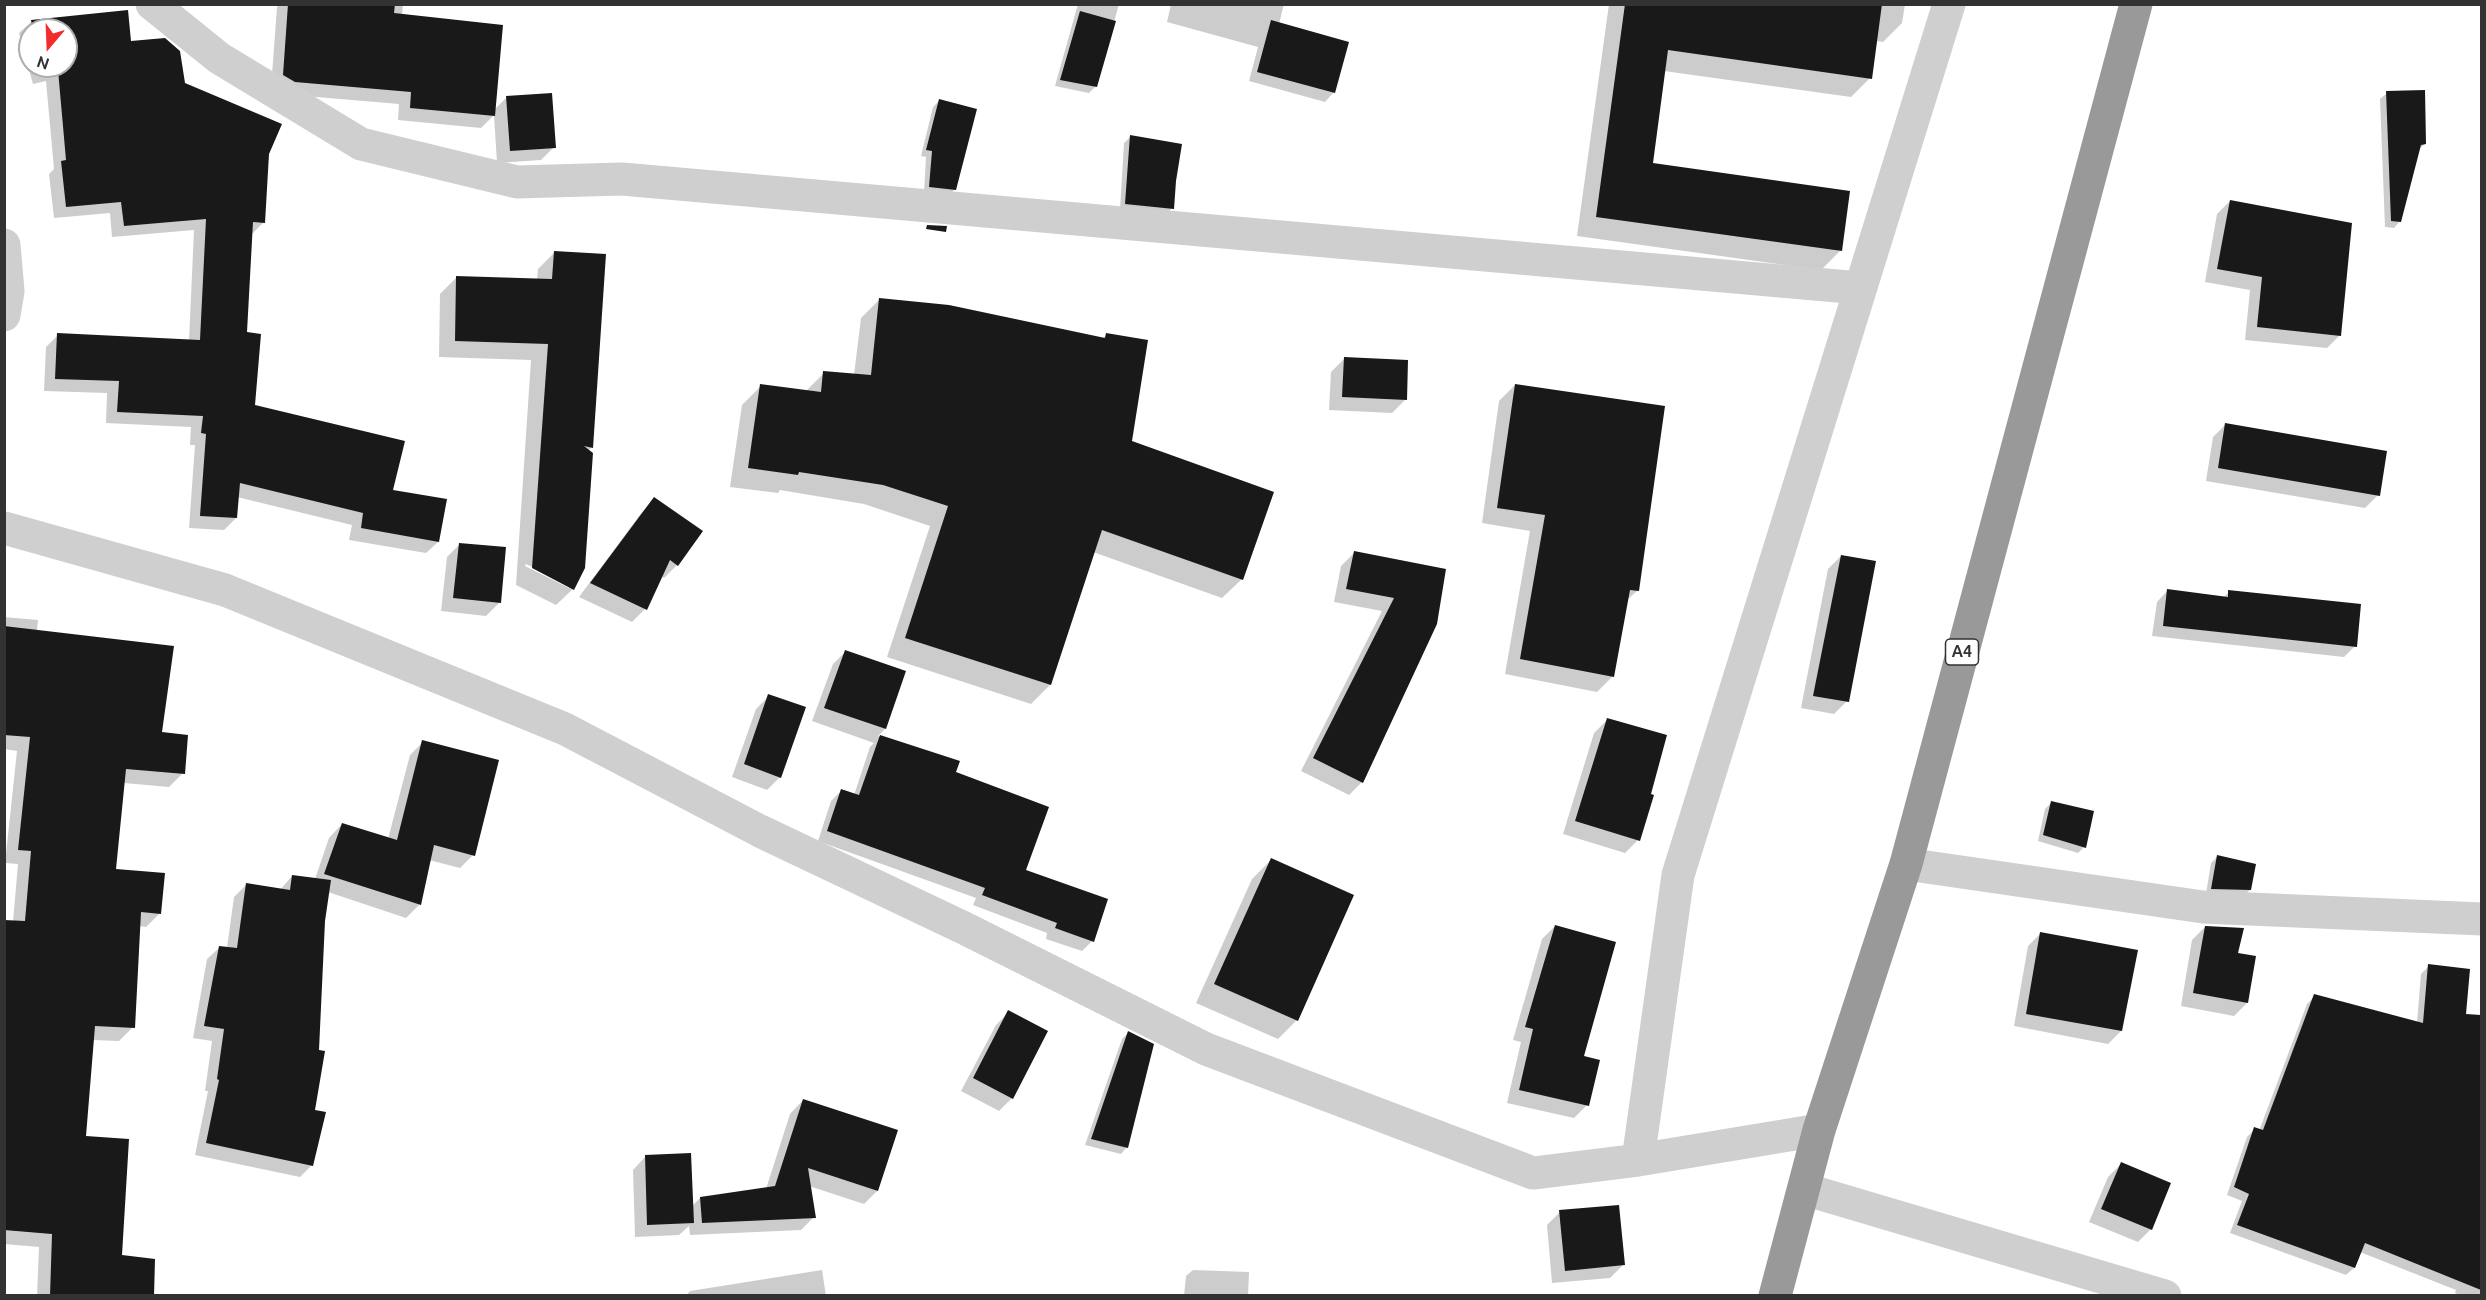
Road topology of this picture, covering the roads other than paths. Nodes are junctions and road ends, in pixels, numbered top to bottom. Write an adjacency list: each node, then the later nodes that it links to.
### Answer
1 (152, 4): 5 (street)
2 (1948, 4): 5 (street)
3 (2136, 4): 8 (highway, A4)
4 (4, 245): 6 (street)
5 (1860, 288): 11 (street)
6 (4, 315)
7 (4, 528): 11 (street)
8 (1906, 864): 9 (street); 10 (highway, A4)
9 (2481, 919)
10 (1819, 1130): 11 (street); 12 (highway, A4)
11 (1638, 1160)
12 (1804, 1189): 13 (highway, A4); 14 (street)
13 (1775, 1296)
14 (2165, 1296)

